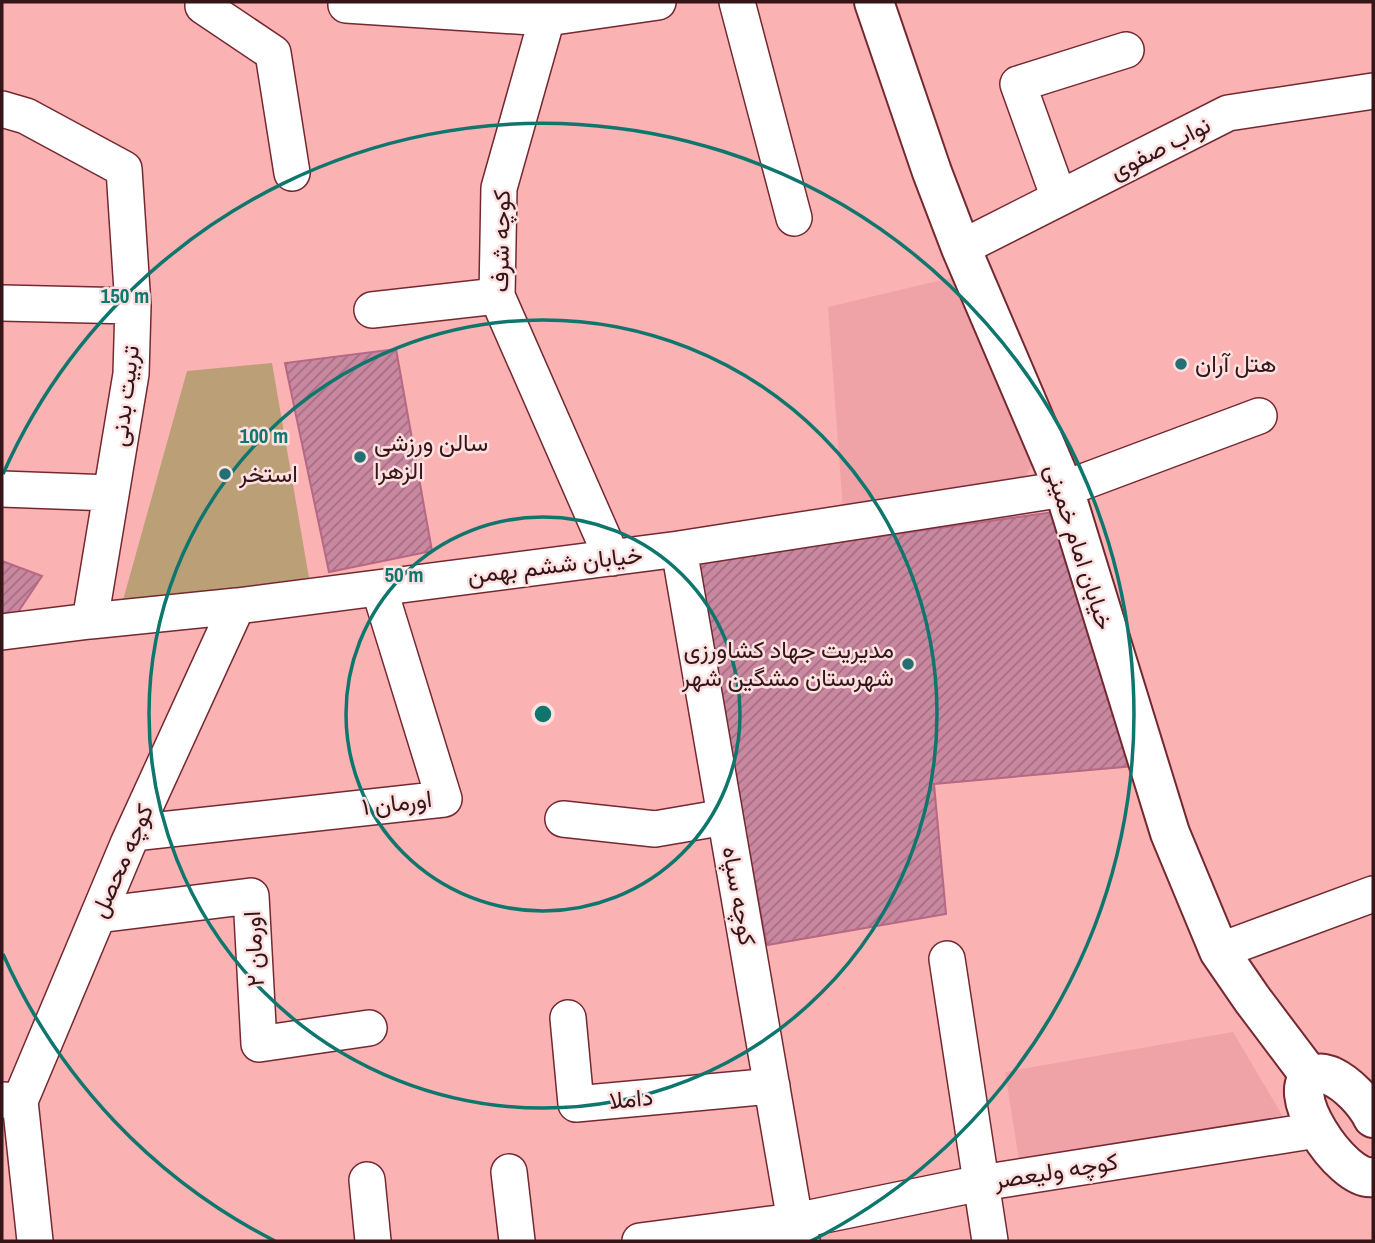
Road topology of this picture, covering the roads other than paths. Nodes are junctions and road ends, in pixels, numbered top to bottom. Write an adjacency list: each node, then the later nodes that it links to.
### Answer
1 (204, 2): 10 (street)
2 (657, 2): 6 (street)
3 (737, 2): 12 (street)
4 (874, 2): 13 (main road, خیابان امام خمینی)
5 (346, 5): 6 (street)
6 (547, 18): 14 (street, کوچه شرف)
7 (1126, 50): 11 (street)
8 (1373, 91): 11 (street, نواب صفوی)
9 (2, 109): 16 (street, تربیت بدنی)
10 (292, 173)
11 (1059, 198): 13 (street, نواب صفوی)
12 (794, 218)
13 (961, 248): 20 (main road, خیابان امام خمینی)
14 (496, 296): 17 (street); 23 (street, کوچه شرف)
15 (2, 303): 16 (street)
16 (133, 306): 21 (street, تربیت بدنی)
17 (372, 310)
18 (1259, 416): 20 (street, خیابان ششم بهمن)
19 (2, 489): 21 (street)
20 (1064, 489): 22 (street, خیابان ششم بهمن); 33 (main road, خیابان امام خمینی)
21 (111, 493): 26 (street, تربیت بدنی)
22 (679, 550): 23 (street, خیابان ششم بهمن); 28 (street, کوچه سپاه)
23 (612, 558): 24 (street, خیابان ششم بهمن)
24 (379, 588): 25 (street, خیابان ششم بهمن); 30 (street, اورمان ۱)
25 (237, 606): 26 (street, خیابان ششم بهمن); 30 (street, کوچه محصل)
26 (90, 621): 27 (street, خیابان ششم بهمن)
27 (2, 632)
28 (725, 817): 29 (street); 38 (street, کوچه سپاه)
29 (563, 819)
30 (133, 833): 32 (street, کوچه محصل)
31 (1373, 894): 33 (street)
32 (98, 915): 36 (street, اورمان ۲); 39 (street, کوچه محصل)
33 (1219, 951): 37 (main road, خیابان امام خمینی)
34 (947, 958): 45 (street)
35 (568, 1018): 38 (street, داملا)
36 (369, 1028)
37 (1310, 1076): 40 (main road); 41 (main road)
38 (772, 1086): 46 (street, کوچه سپاه)
39 (11, 1101): 47 (street)
40 (1373, 1118)
41 (1317, 1130): 43 (main road); 45 (street, کوچه ولیعصر)
42 (509, 1172): 49 (street)
43 (1373, 1177)
44 (367, 1180): 48 (street)
45 (981, 1183): 46 (street, کوچه ولیعصر); 51 (street)
46 (799, 1231): 50 (street, کوچه ولیعصر)
47 (36, 1241)
48 (373, 1241)
49 (517, 1241)
50 (640, 1241)
51 (990, 1241)

